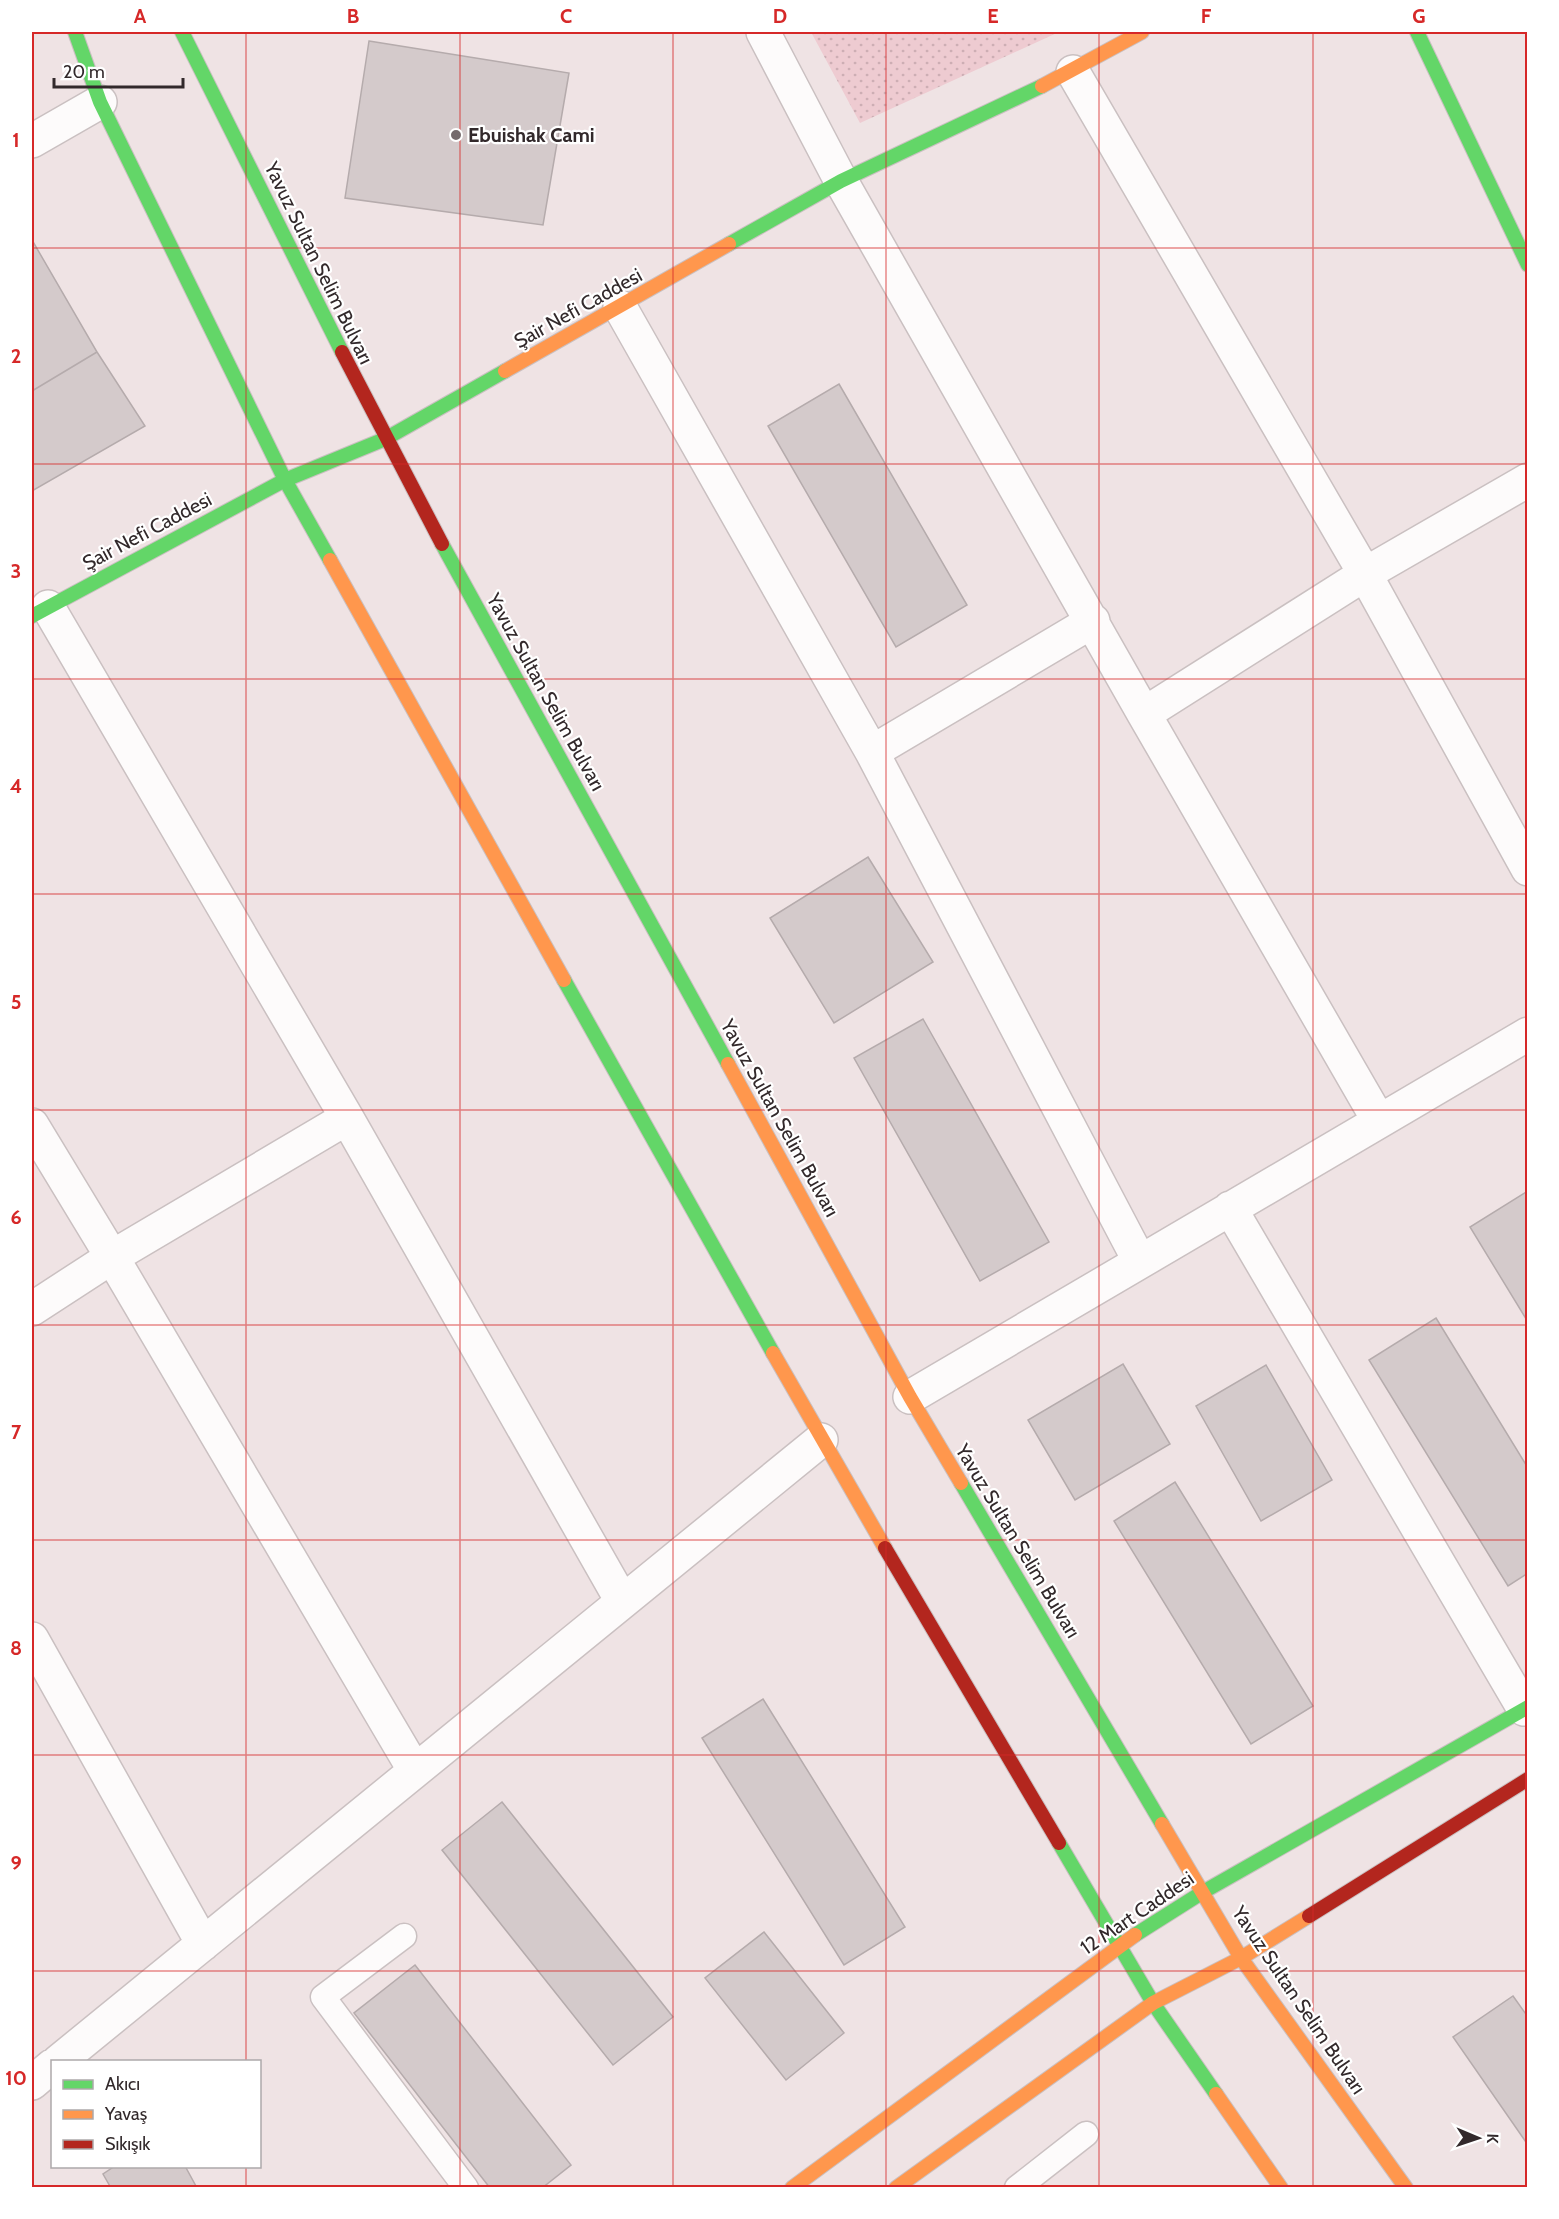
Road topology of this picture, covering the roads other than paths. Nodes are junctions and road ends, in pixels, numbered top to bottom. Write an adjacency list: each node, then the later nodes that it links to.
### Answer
1 (75, 32): 7 (main road)
2 (182, 32): 12 (main road, Yavuz Sultan Selim Bulvarı)
3 (763, 32): 9 (street)
4 (1417, 32): 10 (main road)
5 (1132, 34): 6 (main road, Şair Nefi Caddesi)
6 (1073, 72): 9 (main road, Şair Nefi Caddesi); 15 (street)
7 (100, 102): 8 (street); 13 (main road)
8 (32, 141)
9 (841, 181): 11 (main road, Şair Nefi Caddesi); 17 (street)
10 (1527, 266)
11 (620, 307): 12 (main road, Şair Nefi Caddesi); 19 (street)
12 (385, 439): 13 (main road, Şair Nefi Caddesi); 29 (main road, Yavuz Sultan Selim Bulvarı)
13 (285, 480): 16 (main road, Şair Nefi Caddesi); 30 (main road)
14 (1527, 480): 15 (street)
15 (1365, 574): 18 (street); 20 (street)
16 (40, 611): 22 (street)
17 (1093, 621): 18 (street); 19 (street)
18 (1144, 714): 23 (street)
19 (872, 752): 27 (street)
20 (1527, 870)
21 (1527, 1034): 23 (street)
22 (347, 1118): 26 (street); 31 (street)
23 (1379, 1121): 25 (street)
24 (32, 1125): 26 (street)
25 (1230, 1208): 27 (street); 33 (street)
26 (112, 1257): 28 (street); 34 (street)
27 (1139, 1260): 29 (street)
28 (32, 1309)
29 (910, 1396): 36 (main road, Yavuz Sultan Selim Bulvarı)
30 (821, 1440): 31 (street); 39 (main road)
31 (622, 1602): 34 (street)
32 (32, 1639): 38 (street)
33 (1526, 1708): 36 (main road, 12 Mart Caddesi)
34 (415, 1771): 38 (street)
35 (1527, 1779): 40 (main road)
36 (1203, 1892): 39 (main road, 12 Mart Caddesi); 40 (main road, Yavuz Sultan Selim Bulvarı)
37 (404, 1936): 47 (lane)
38 (203, 1944): 42 (street)
39 (1118, 1946): 41 (main road); 48 (main road, 12 Mart Caddesi)
40 (1242, 1958): 41 (main road); 51 (main road, Yavuz Sultan Selim Bulvarı)
41 (1153, 2003): 46 (main road); 50 (main road)
42 (59, 2060)
43 (51, 2067): 44 (street)
44 (32, 2083)
45 (1086, 2134): 49 (lane)
46 (902, 2186)
47 (466, 2187)
48 (792, 2187)
49 (1017, 2187)
50 (1281, 2187)
51 (1406, 2187)

